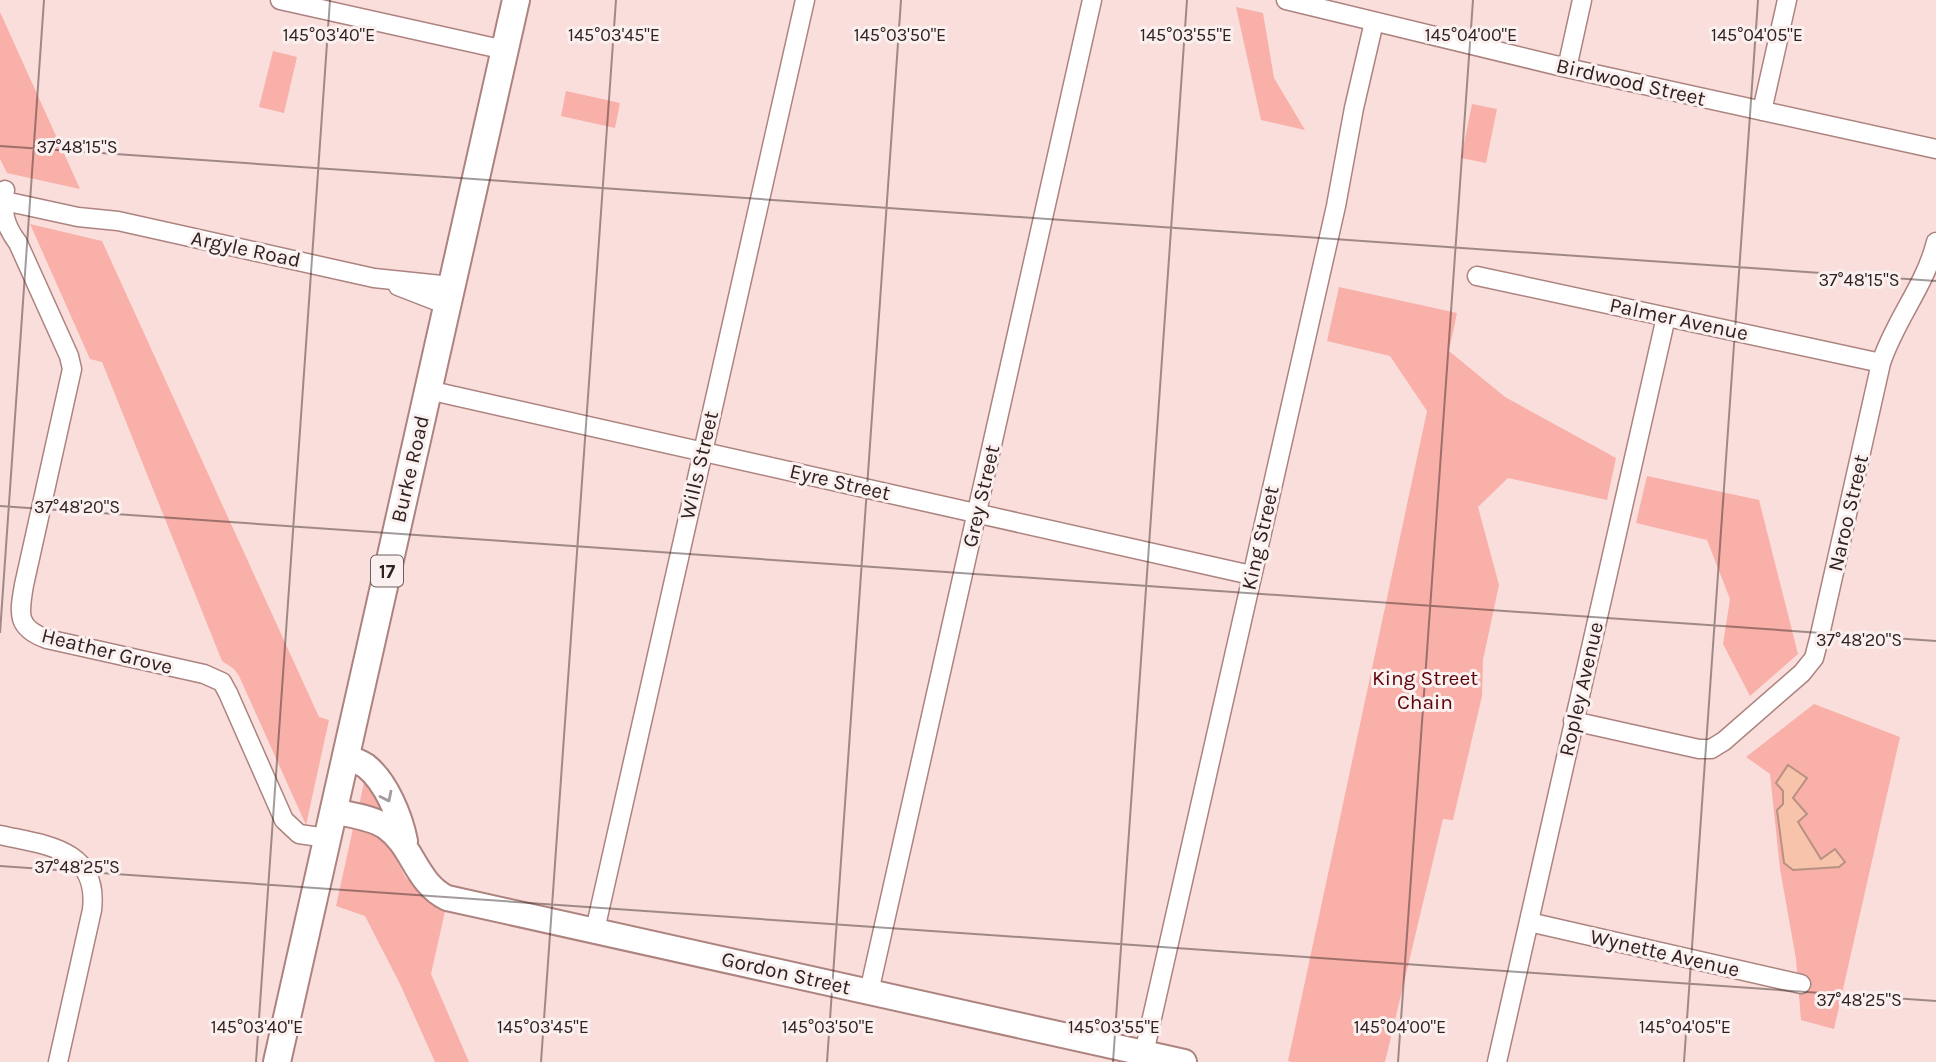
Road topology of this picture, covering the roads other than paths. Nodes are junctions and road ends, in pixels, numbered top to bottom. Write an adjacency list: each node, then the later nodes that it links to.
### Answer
1 (280, 0): 9 (street)
2 (516, 0): 9 (main road, Burke Road / 17)
3 (805, 0): 20 (street, Wills Street)
4 (1092, 0): 21 (street, Grey Street)
5 (1286, 0): 8 (street, Birdwood Street)
6 (1582, 0): 10 (street)
7 (1787, 0): 11 (street)
8 (1374, 22): 10 (street, Birdwood Street); 22 (street, King Street)
9 (505, 50): 16 (main road, Burke Road / 17)
10 (1567, 68): 11 (street, Birdwood Street)
11 (1762, 111): 12 (street, Birdwood Street)
12 (1936, 149)
13 (8, 196): 16 (street, Argyle Road); 27 (street, Heather Grove)
14 (1936, 242): 18 (street, Naroo Street)
15 (1477, 276): 17 (street, Palmer Avenue)
16 (449, 295): 19 (main road, Burke Road / 17)
17 (1666, 317): 18 (street, Palmer Avenue); 23 (street, Ropley Avenue)
18 (1881, 363): 23 (street, Naroo Street)
19 (428, 390): 20 (street, Eyre Street); 24 (main road, Burke Road / 17)
20 (702, 451): 21 (street, Eyre Street); 30 (street, Wills Street)
21 (977, 513): 22 (street, Eyre Street); 32 (street, Grey Street)
22 (1251, 575): 33 (street, King Street)
23 (1573, 721): 29 (street, Ropley Avenue)
24 (345, 757): 25 (main road, Burke Road / 17); 28 (street, Gordon Street, one-way to 28)
25 (333, 811): 27 (main road, Burke Road / 17); 28 (street, Gordon Street)
26 (0, 835): 34 (street)
27 (327, 838): 35 (main road, Burke Road / 17)
28 (407, 853): 30 (street, Gordon Street)
29 (1529, 922): 31 (street, Wynette Avenue); 37 (street, Ropley Avenue)
30 (595, 930): 32 (street, Gordon Street)
31 (1801, 984)
32 (869, 992): 33 (street, Gordon Street)
33 (1144, 1053): 36 (street, Gordon Street)
34 (58, 1062)
35 (277, 1062)
36 (1184, 1062)
37 (1497, 1062)

